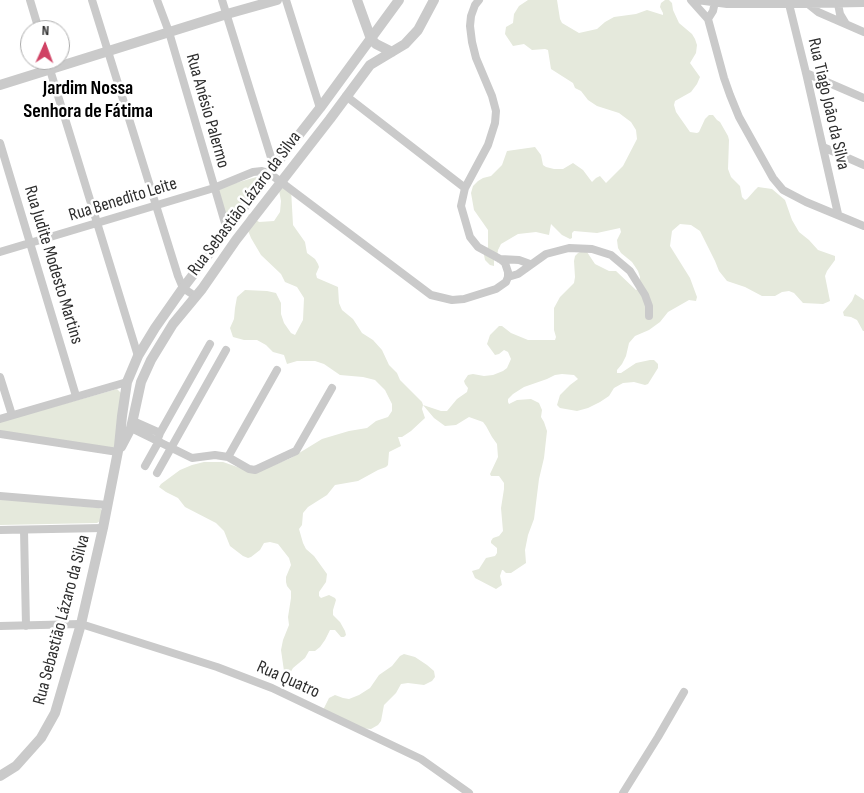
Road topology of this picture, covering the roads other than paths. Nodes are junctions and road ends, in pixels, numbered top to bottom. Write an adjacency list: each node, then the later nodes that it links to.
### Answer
1 (30, 0): 21 (street)
2 (92, 0): 26 (street)
3 (157, 0): 23 (street, Rua Anésio Palermo)
4 (222, 0): 19 (street)
5 (277, 0): 19 (street)
6 (286, 0): 35 (street)
7 (358, 0): 25 (street)
8 (399, 0): 25 (street, Rua Sebastião Lázaro da Silva)
9 (434, 0): 27 (street, Rua Sebastião Lázaro da Silva)
10 (480, 0): 42 (street)
11 (691, 0): 20 (street)
12 (697, 0): 13 (street)
13 (715, 2): 14 (street); 20 (street)
14 (789, 2): 17 (street); 31 (street, Rua Tiago João da Silva)
15 (851, 2): 16 (street); 18 (street)
16 (864, 3)
17 (808, 4): 18 (street); 22 (street)
18 (838, 4): 22 (street)
19 (227, 14): 23 (street); 39 (street)
20 (708, 19): 44 (street)
21 (36, 20)
22 (846, 24): 24 (street)
23 (169, 32): 26 (street); 41 (street, Rua Anésio Palermo)
24 (864, 32)
25 (371, 38): 27 (street); 35 (street, Rua Sebastião Lázaro da Silva)
26 (108, 51): 28 (street); 43 (street)
27 (392, 52): 33 (street, Rua Sebastião Lázaro da Silva)
28 (70, 60)
29 (36, 70): 32 (street)
30 (50, 70): 45 (street)
31 (806, 73): 34 (street); 37 (street, Rua Tiago João da Silva)
32 (0, 85)
33 (346, 96): 40 (street, Rua Sebastião Lázaro da Silva); 42 (street)
34 (864, 98)
35 (320, 108): 39 (street, Rua Sebastião Lázaro da Silva)
36 (0, 143): 48 (street, Rua Judite Modesto Martins)
37 (823, 147): 38 (street); 44 (street, Rua Tiago João da Silva)
38 (864, 165)
39 (270, 172): 40 (street); 41 (street, Rua Benedito Leite); 47 (street, Rua Sebastião Lázaro da Silva)
40 (279, 184): 52 (street); 54 (street, Rua Sebastião Lázaro da Silva)
41 (214, 188): 43 (street, Rua Benedito Leite); 47 (street, Rua Anésio Palermo)
42 (466, 188): 50 (street)
43 (156, 206): 45 (street, Rua Benedito Leite); 53 (street)
44 (838, 214): 46 (street)
45 (96, 223): 48 (street, Rua Benedito Leite); 58 (street)
46 (864, 226)
47 (227, 230): 53 (street, Rua Sebastião Lázaro da Silva)
48 (30, 243): 49 (street, Rua Benedito Leite); 63 (street, Rua Judite Modesto Martins)
49 (0, 252)
50 (500, 259): 51 (street); 52 (street)
51 (530, 264): 52 (street); 55 (street)
52 (508, 277)
53 (183, 288): 54 (street); 58 (street, Rua Sebastião Lázaro da Silva)
54 (195, 296): 66 (street, Rua Sebastião Lázaro da Silva)
55 (649, 316)
56 (210, 344): 68 (street)
57 (226, 350): 69 (street)
58 (138, 356): 61 (street, Rua Sebastião Lázaro da Silva)
59 (277, 370): 71 (street)
60 (0, 377): 64 (street)
61 (127, 382): 63 (street); 70 (street, Rua Sebastião Lázaro da Silva)
62 (332, 388): 71 (street)
63 (76, 396): 64 (street)
64 (12, 414): 65 (street)
65 (0, 419)
66 (132, 424): 68 (street); 70 (street, Rua Sebastião Lázaro da Silva)
67 (0, 434): 70 (street)
68 (159, 438): 69 (street); 72 (street)
69 (171, 447): 71 (street); 73 (street)
70 (119, 449): 75 (street, Rua Sebastião Lázaro da Silva)
71 (228, 457)
72 (145, 466)
73 (157, 473)
74 (0, 496): 75 (street)
75 (108, 505): 76 (street, Rua Sebastião Lázaro da Silva)
76 (103, 528): 78 (street); 79 (street, Rua Sebastião Lázaro da Silva)
77 (0, 530): 78 (street)
78 (24, 530): 81 (street)
79 (81, 624): 81 (street, Rua Quatro); 83 (street, Rua Sebastião Lázaro da Silva); 84 (street, Rua Quatro)
80 (0, 626): 81 (street, Rua Quatro)
81 (26, 626)
82 (684, 692): 85 (street)
83 (0, 776)
84 (469, 793)
85 (623, 793)

